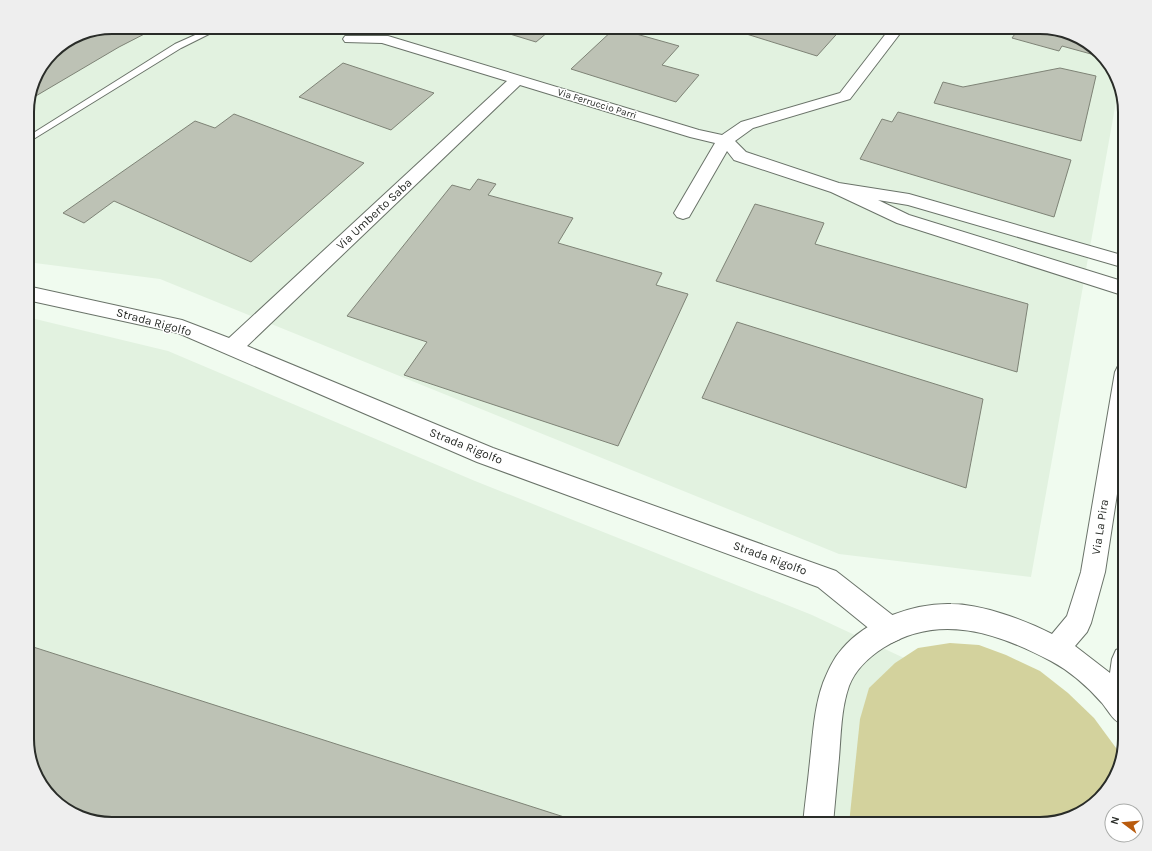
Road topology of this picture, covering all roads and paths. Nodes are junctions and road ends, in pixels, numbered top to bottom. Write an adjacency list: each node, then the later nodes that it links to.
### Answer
1 (204, 34): 5 (lane)
2 (893, 34): 6 (street)
3 (350, 39): 4 (street, Via Ferruccio Parri)
4 (517, 80): 6 (street, Via Ferruccio Parri); 14 (street, Via Umberto Saba)
5 (34, 137)
6 (725, 140): 7 (street); 8 (street)
7 (838, 188): 9 (street); 10 (street)
8 (683, 213)
9 (987, 222): 10 (street); 11 (street)
10 (981, 244): 12 (street)
11 (1118, 260)
12 (1118, 287)
13 (34, 295): 14 (street, Strada Rigolfo)
14 (232, 348): 16 (street, Strada Rigolfo)
15 (1118, 416): 17 (street, Via La Pira)
16 (891, 630): 17 (street); 19 (street)
17 (1055, 650): 18 (street)
18 (1118, 704)
19 (819, 817)

